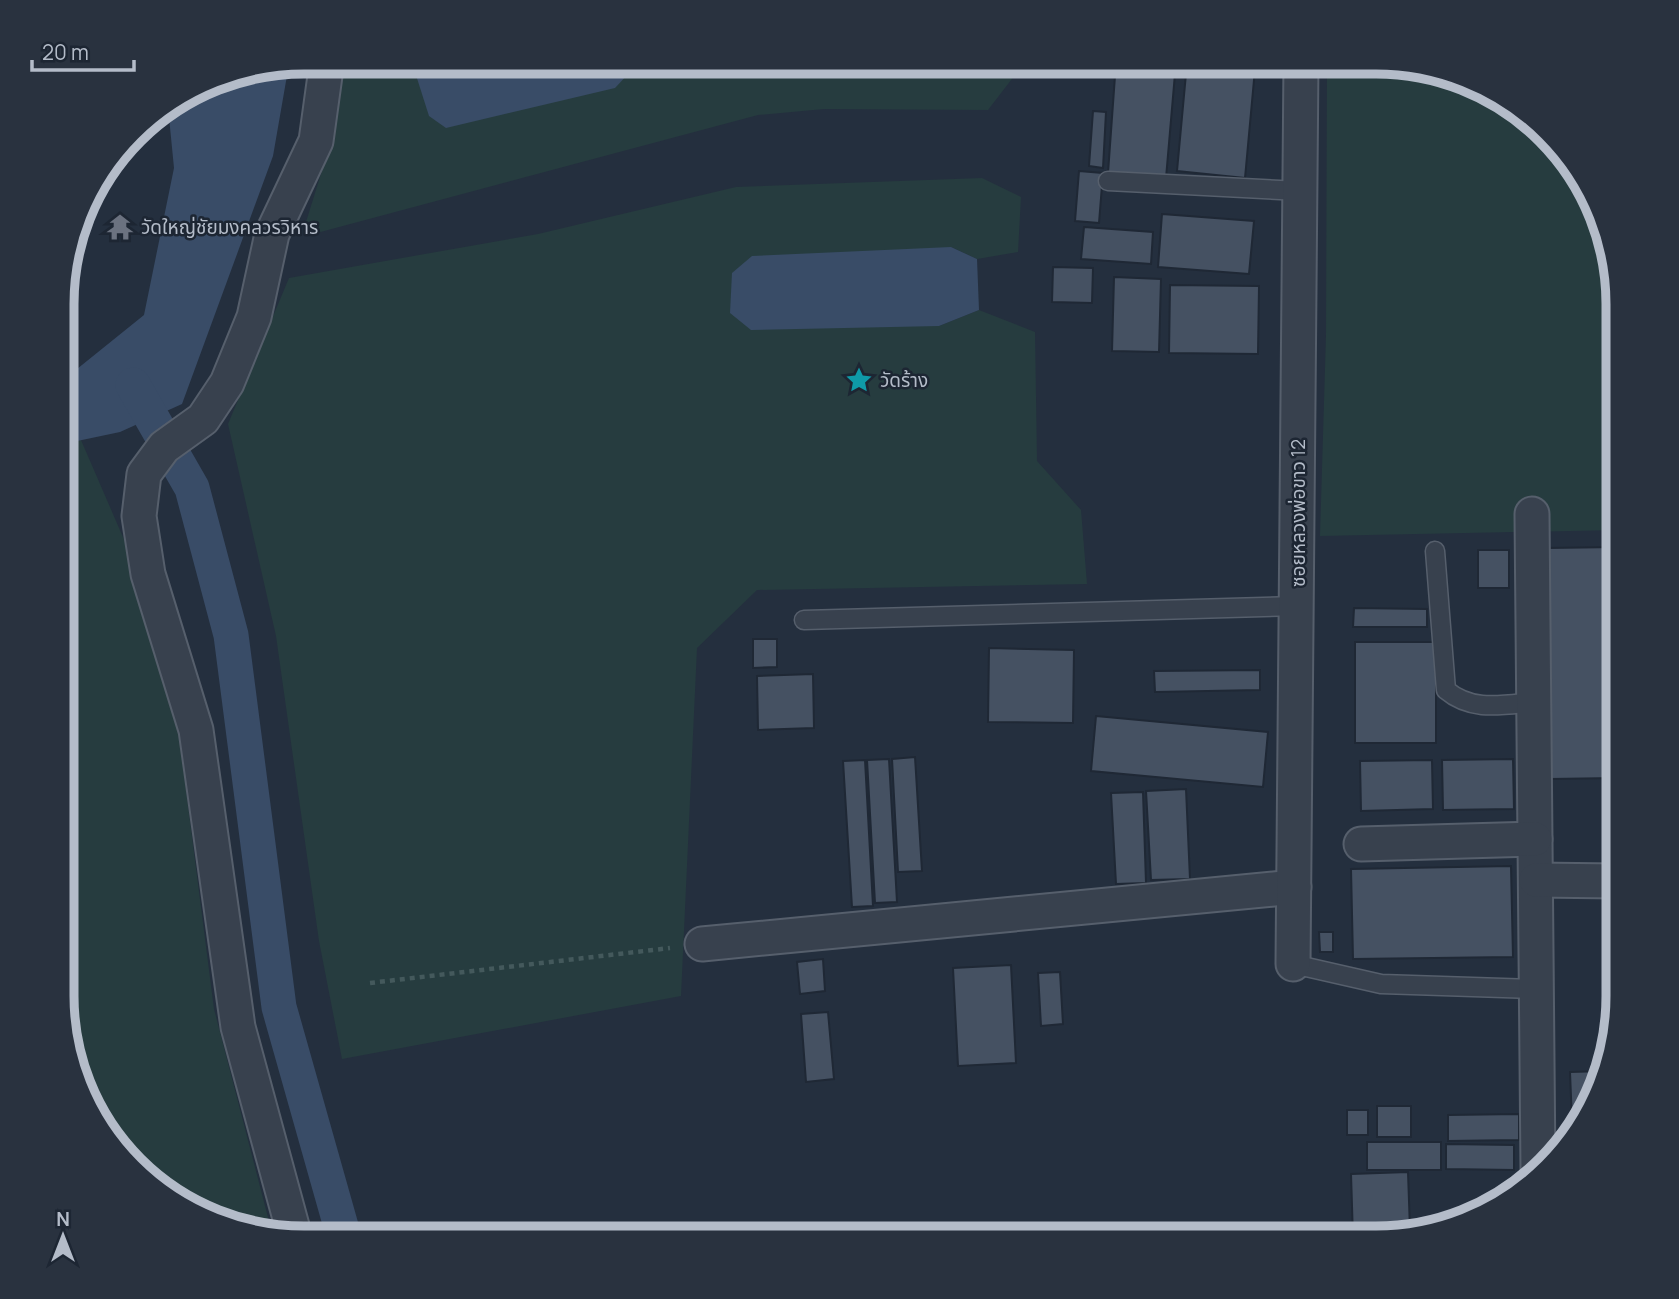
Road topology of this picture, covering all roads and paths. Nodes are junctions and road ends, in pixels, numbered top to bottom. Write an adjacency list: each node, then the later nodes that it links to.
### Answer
1 (325, 74): 20 (street)
2 (1301, 74): 4 (street, ซอยหลวงพ่อขาว 12)
3 (1108, 181): 4 (lane)
4 (1300, 191): 7 (street, ซอยหลวงพ่อขาว 12)
5 (1532, 514): 9 (street)
6 (1435, 551): 9 (lane)
7 (1297, 606): 8 (lane); 14 (street, ซอยหลวงพ่อขาว 12)
8 (804, 620)
9 (1534, 702): 10 (street)
10 (1535, 839): 11 (street); 12 (street)
11 (1361, 844)
12 (1536, 880): 13 (street); 18 (street)
13 (1605, 881)
14 (1294, 887): 15 (street); 16 (street, ซอยหลวงพ่อขาว 12)
15 (702, 944): 17 (path)
16 (1293, 964): 18 (lane)
17 (370, 983)
18 (1536, 989): 19 (street)
19 (1538, 1157)
20 (292, 1225)

